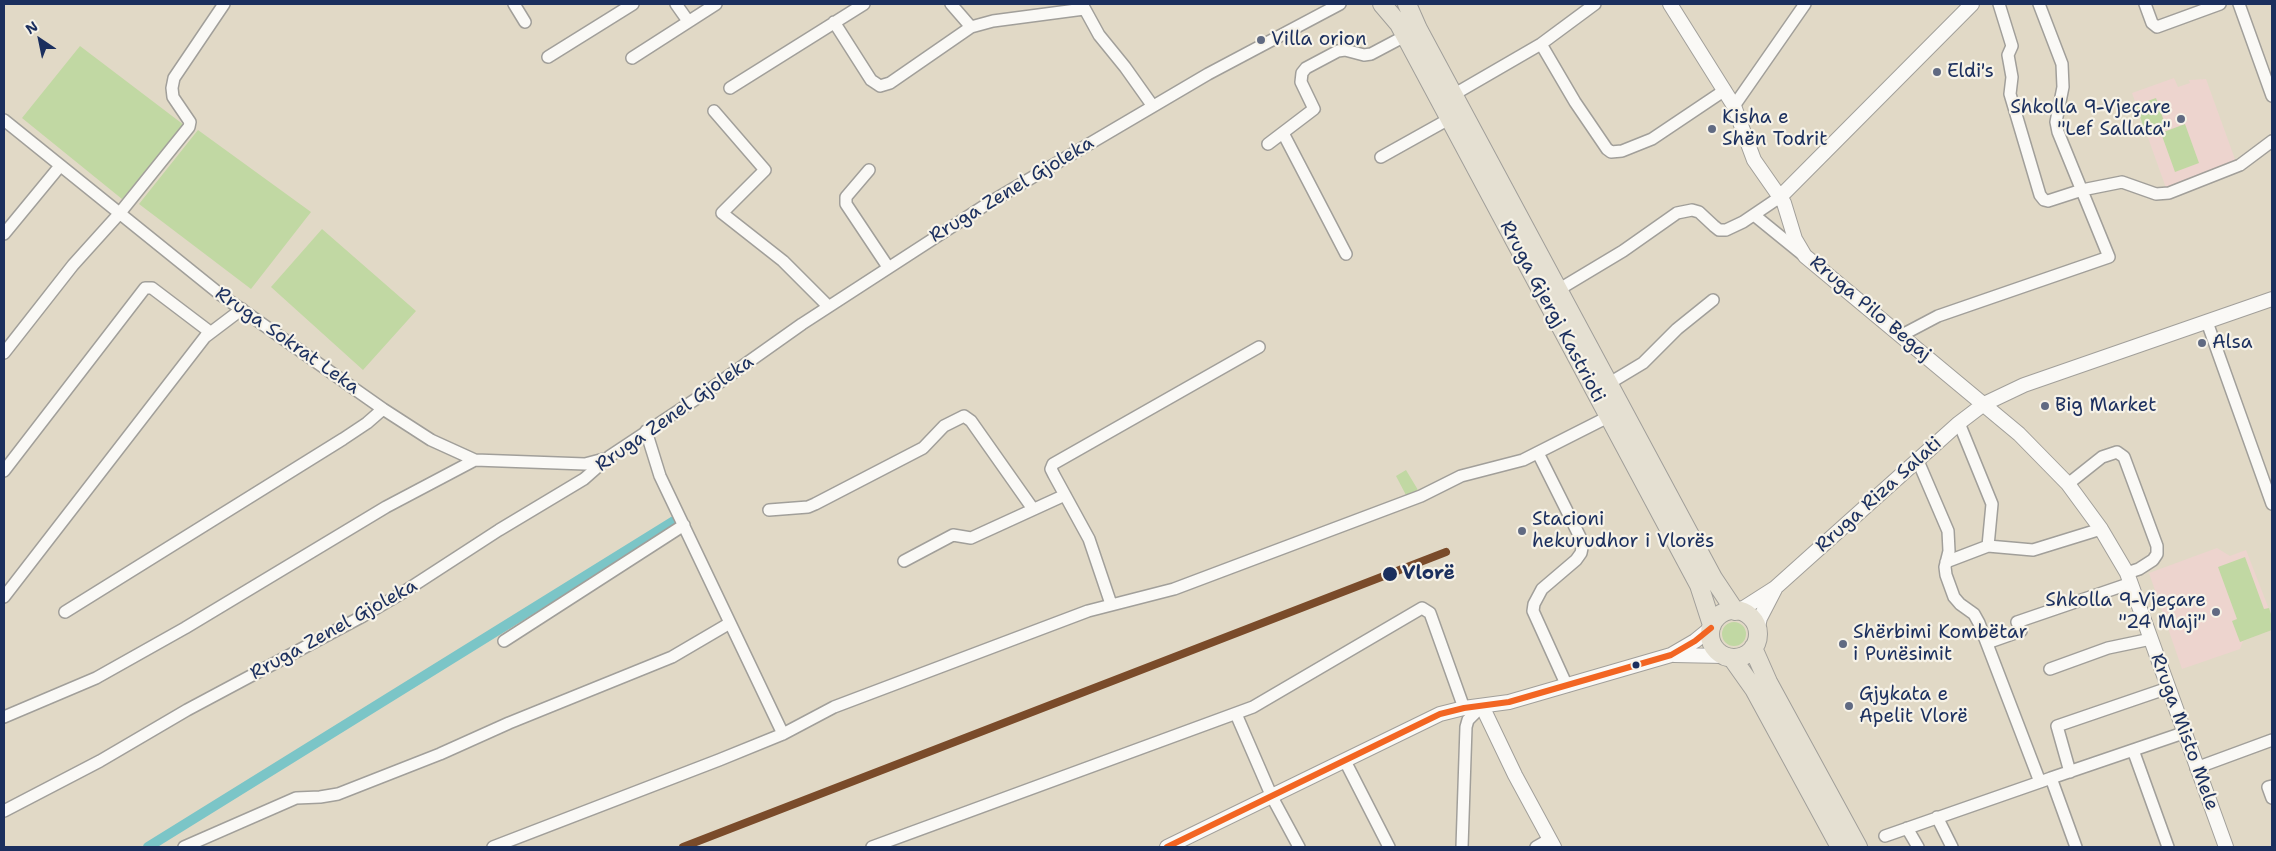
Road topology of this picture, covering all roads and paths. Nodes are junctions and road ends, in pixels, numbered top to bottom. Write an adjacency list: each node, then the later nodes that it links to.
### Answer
1 (224, 4): 47 (street)
2 (514, 4): 23 (street)
3 (633, 4): 28 (street)
4 (676, 4): 22 (street)
5 (716, 4): 22 (street)
6 (864, 4): 24 (street)
7 (951, 4): 25 (street)
8 (1340, 4): 34 (street, Rruga Zenel Gjoleka)
9 (1382, 4): 26 (main road, Rruga Gjergj Kastrioti)
10 (1407, 4): 32 (main road, Rruga Gjergj Kastrioti)
11 (1595, 4): 27 (street)
12 (1670, 4): 31 (street, Rruga Pilo Begaj)
13 (1805, 4): 35 (street)
14 (1972, 4): 46 (street)
15 (1999, 4): 45 (street)
16 (2039, 4): 45 (street)
17 (2145, 4): 21 (street)
18 (2220, 4): 21 (street)
19 (2239, 4): 33 (street)
20 (1083, 6): 25 (street); 34 (street)
21 (2196, 8)
22 (688, 21): 29 (street)
23 (525, 22)
24 (834, 22): 25 (street); 30 (street)
25 (971, 26)
26 (1404, 36): 37 (main road, Rruga Gjergj Kastrioti); 39 (street)
27 (1541, 44): 31 (street); 32 (street)
28 (548, 57)
29 (632, 58)
30 (730, 88)
31 (1725, 90): 35 (street, Rruga Pilo Begaj)
32 (1453, 95): 53 (main road, Rruga Gjergj Kastrioti)
33 (2272, 96)
34 (1152, 106): 52 (street, Rruga Zenel Gjoleka)
35 (1734, 106): 46 (street, Rruga Pilo Begaj)
36 (714, 111): 56 (street)
37 (1448, 119): 42 (street); 66 (main road, Rruga Gjergj Kastrioti)
38 (4, 120): 43 (street, Rruga Sokrat Leka)
39 (1282, 133): 41 (street); 50 (street)
40 (2272, 141): 45 (street)
41 (1268, 144)
42 (1381, 157)
43 (60, 166): 47 (street, Rruga Sokrat Leka); 49 (street)
44 (869, 170): 52 (street)
45 (2082, 190): 60 (street)
46 (1780, 197): 48 (street); 51 (street, Rruga Pilo Begaj)
47 (120, 214): 57 (street, Rruga Sokrat Leka); 62 (street)
48 (1754, 215): 51 (street); 53 (street)
49 (4, 234)
50 (1346, 254)
51 (1805, 256): 60 (street, Rruga Pilo Begaj)
52 (888, 267): 56 (street, Rruga Zenel Gjoleka)
53 (1558, 290): 63 (main road, Rruga Gjergj Kastrioti)
54 (2272, 299): 58 (street, Rruga Riza Salati)
55 (1713, 300): 63 (street)
56 (828, 306): 68 (street, Rruga Zenel Gjoleka)
57 (242, 309): 59 (street); 65 (street, Rruga Sokrat Leka)
58 (2206, 322): 64 (street, Rruga Riza Salati); 76 (street)
59 (210, 332): 73 (street); 86 (street)
60 (1902, 335): 64 (street, Rruga Pilo Begaj)
61 (1259, 347): 75 (street)
62 (4, 353)
63 (1608, 384): 88 (main road, Rruga Gjergj Kastrioti)
64 (1984, 404): 67 (street, Rruga Riza Salati); 74 (street, Rruga Misto Mele)
65 (383, 409): 71 (street, Rruga Sokrat Leka); 89 (street)
66 (1608, 417): 69 (street); 91 (main road, Rruga Gjergj Kastrioti)
67 (1959, 423): 72 (street, Rruga Riza Salati); 81 (street)
68 (646, 431): 70 (street, Rruga Zenel Gjoleka); 79 (street)
69 (1538, 452): 87 (street); 100 (street)
70 (610, 456): 71 (street, Rruga Sokrat Leka); 118 (street, Rruga Zenel Gjoleka)
71 (475, 460): 105 (street)
72 (1918, 461): 83 (street); 85 (street, Rruga Riza Salati)
73 (4, 471)
74 (2068, 484): 80 (street, Rruga Misto Mele); 84 (street)
75 (1065, 495): 78 (street); 87 (street)
76 (2272, 504)
77 (769, 510): 78 (street)
78 (1033, 510): 82 (street)
79 (684, 525): 90 (street); 94 (street)
80 (2101, 529): 81 (street); 84 (street, Rruga Misto Mele)
81 (1988, 546): 83 (street)
82 (904, 561)
83 (1946, 562): 95 (street)
84 (2129, 578): 93 (street, Rruga Misto Mele); 95 (street)
85 (1775, 588): 88 (street); 92 (street)
86 (4, 597)
87 (1112, 604): 107 (street)
88 (1737, 611): 91 (main road); 92 (main road)
89 (65, 612)
90 (730, 622): 107 (street); 123 (street)
91 (1712, 627): 97 (street); 98 (main road)
92 (1757, 630): 96 (main road)
93 (2151, 639): 99 (street); 101 (street, Rruga Misto Mele)
94 (504, 641)
95 (1987, 643): 114 (street)
96 (1754, 648): 98 (main road); 132 (main road)
97 (1671, 655): 98 (street); 100 (street)
98 (1728, 657): 131 (main road)
99 (2050, 669)
100 (1567, 686): 102 (street)
101 (2168, 688): 106 (street, Rruga Misto Mele); 112 (street)
102 (1482, 706): 103 (street); 122 (street); 129 (street)
103 (1464, 708): 104 (street); 110 (street)
104 (1236, 714): 116 (street); 125 (street)
105 (4, 717)
106 (2183, 733): 109 (street); 111 (street, Rruga Misto Mele)
107 (783, 734): 124 (street)
108 (2272, 740): 111 (street)
109 (2133, 750): 112 (street); 136 (street)
110 (1345, 762): 116 (street); 128 (street)
111 (2196, 768): 137 (street, Rruga Misto Mele)
112 (2070, 772): 113 (street)
113 (2051, 778): 114 (street); 135 (street)
114 (2040, 782): 119 (street)
115 (2272, 786): 117 (street)
116 (1272, 798): 126 (street); 127 (street)
117 (2272, 798)
118 (4, 811)
119 (1937, 817): 120 (street); 134 (street)
120 (1907, 828): 121 (street); 133 (street)
121 (1885, 836)
122 (1552, 843): 130 (street)
123 (184, 847)
124 (492, 847)
125 (872, 847)
126 (1167, 847)
127 (1299, 847)
128 (1389, 847)
129 (1462, 847)
130 (1536, 847)
131 (1840, 847)
132 (1858, 847)
133 (1918, 847)
134 (1952, 847)
135 (2076, 847)
136 (2168, 847)
137 (2226, 847)

